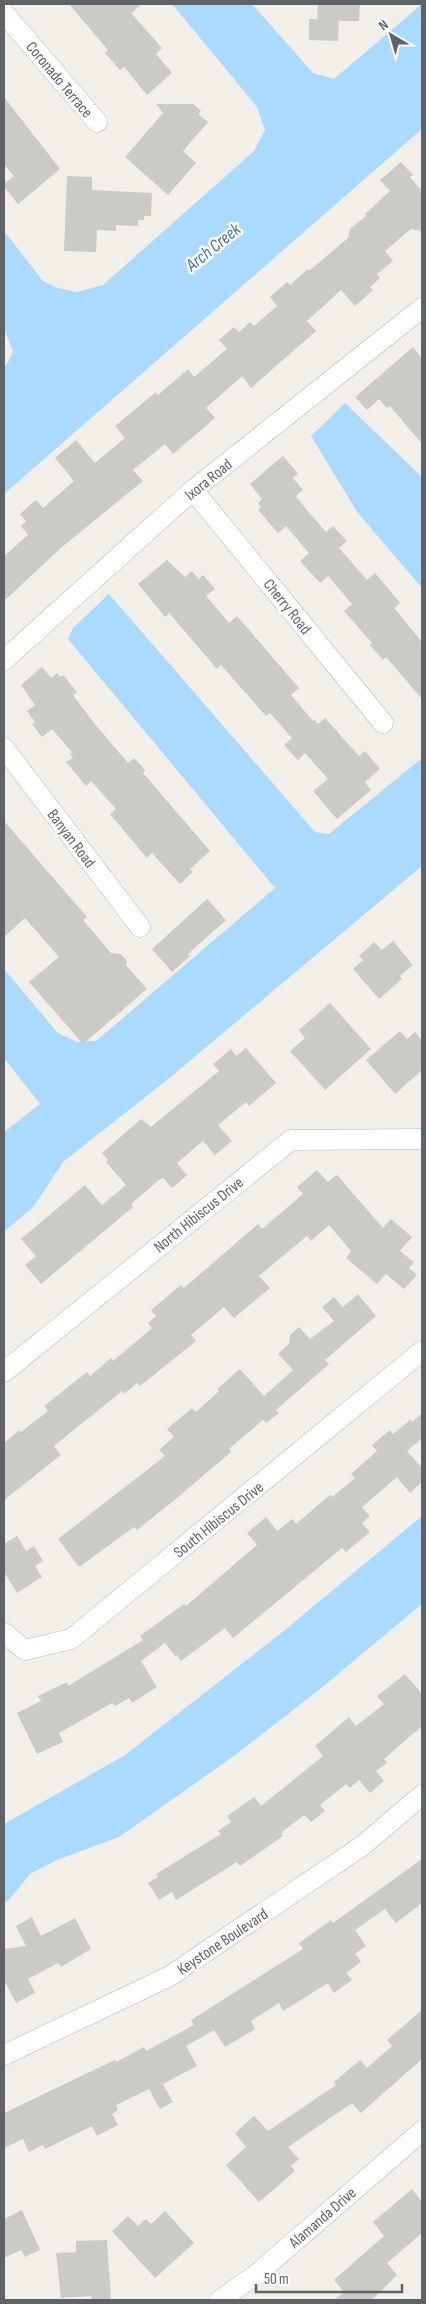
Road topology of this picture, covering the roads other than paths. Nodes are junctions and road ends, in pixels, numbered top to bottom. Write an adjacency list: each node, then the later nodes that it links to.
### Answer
1 (4, 13): 2 (street, Coronado Terrace)
2 (97, 122)
3 (422, 308): 4 (street, Ixora Road)
4 (194, 490): 5 (street, Ixora Road); 6 (street, Cherry Road)
5 (4, 660)
6 (383, 723)
7 (4, 748): 8 (street, Banyan Road)
8 (140, 927)
9 (422, 1139): 11 (street, North Hibiscus Drive)
10 (422, 1351): 12 (street, South Hibiscus Drive)
11 (4, 1372)
12 (4, 1633)
13 (422, 1795): 14 (street, Keystone Boulevard)
14 (4, 2055)
15 (422, 2131): 16 (street, Alamanda Drive)
16 (220, 2300)

